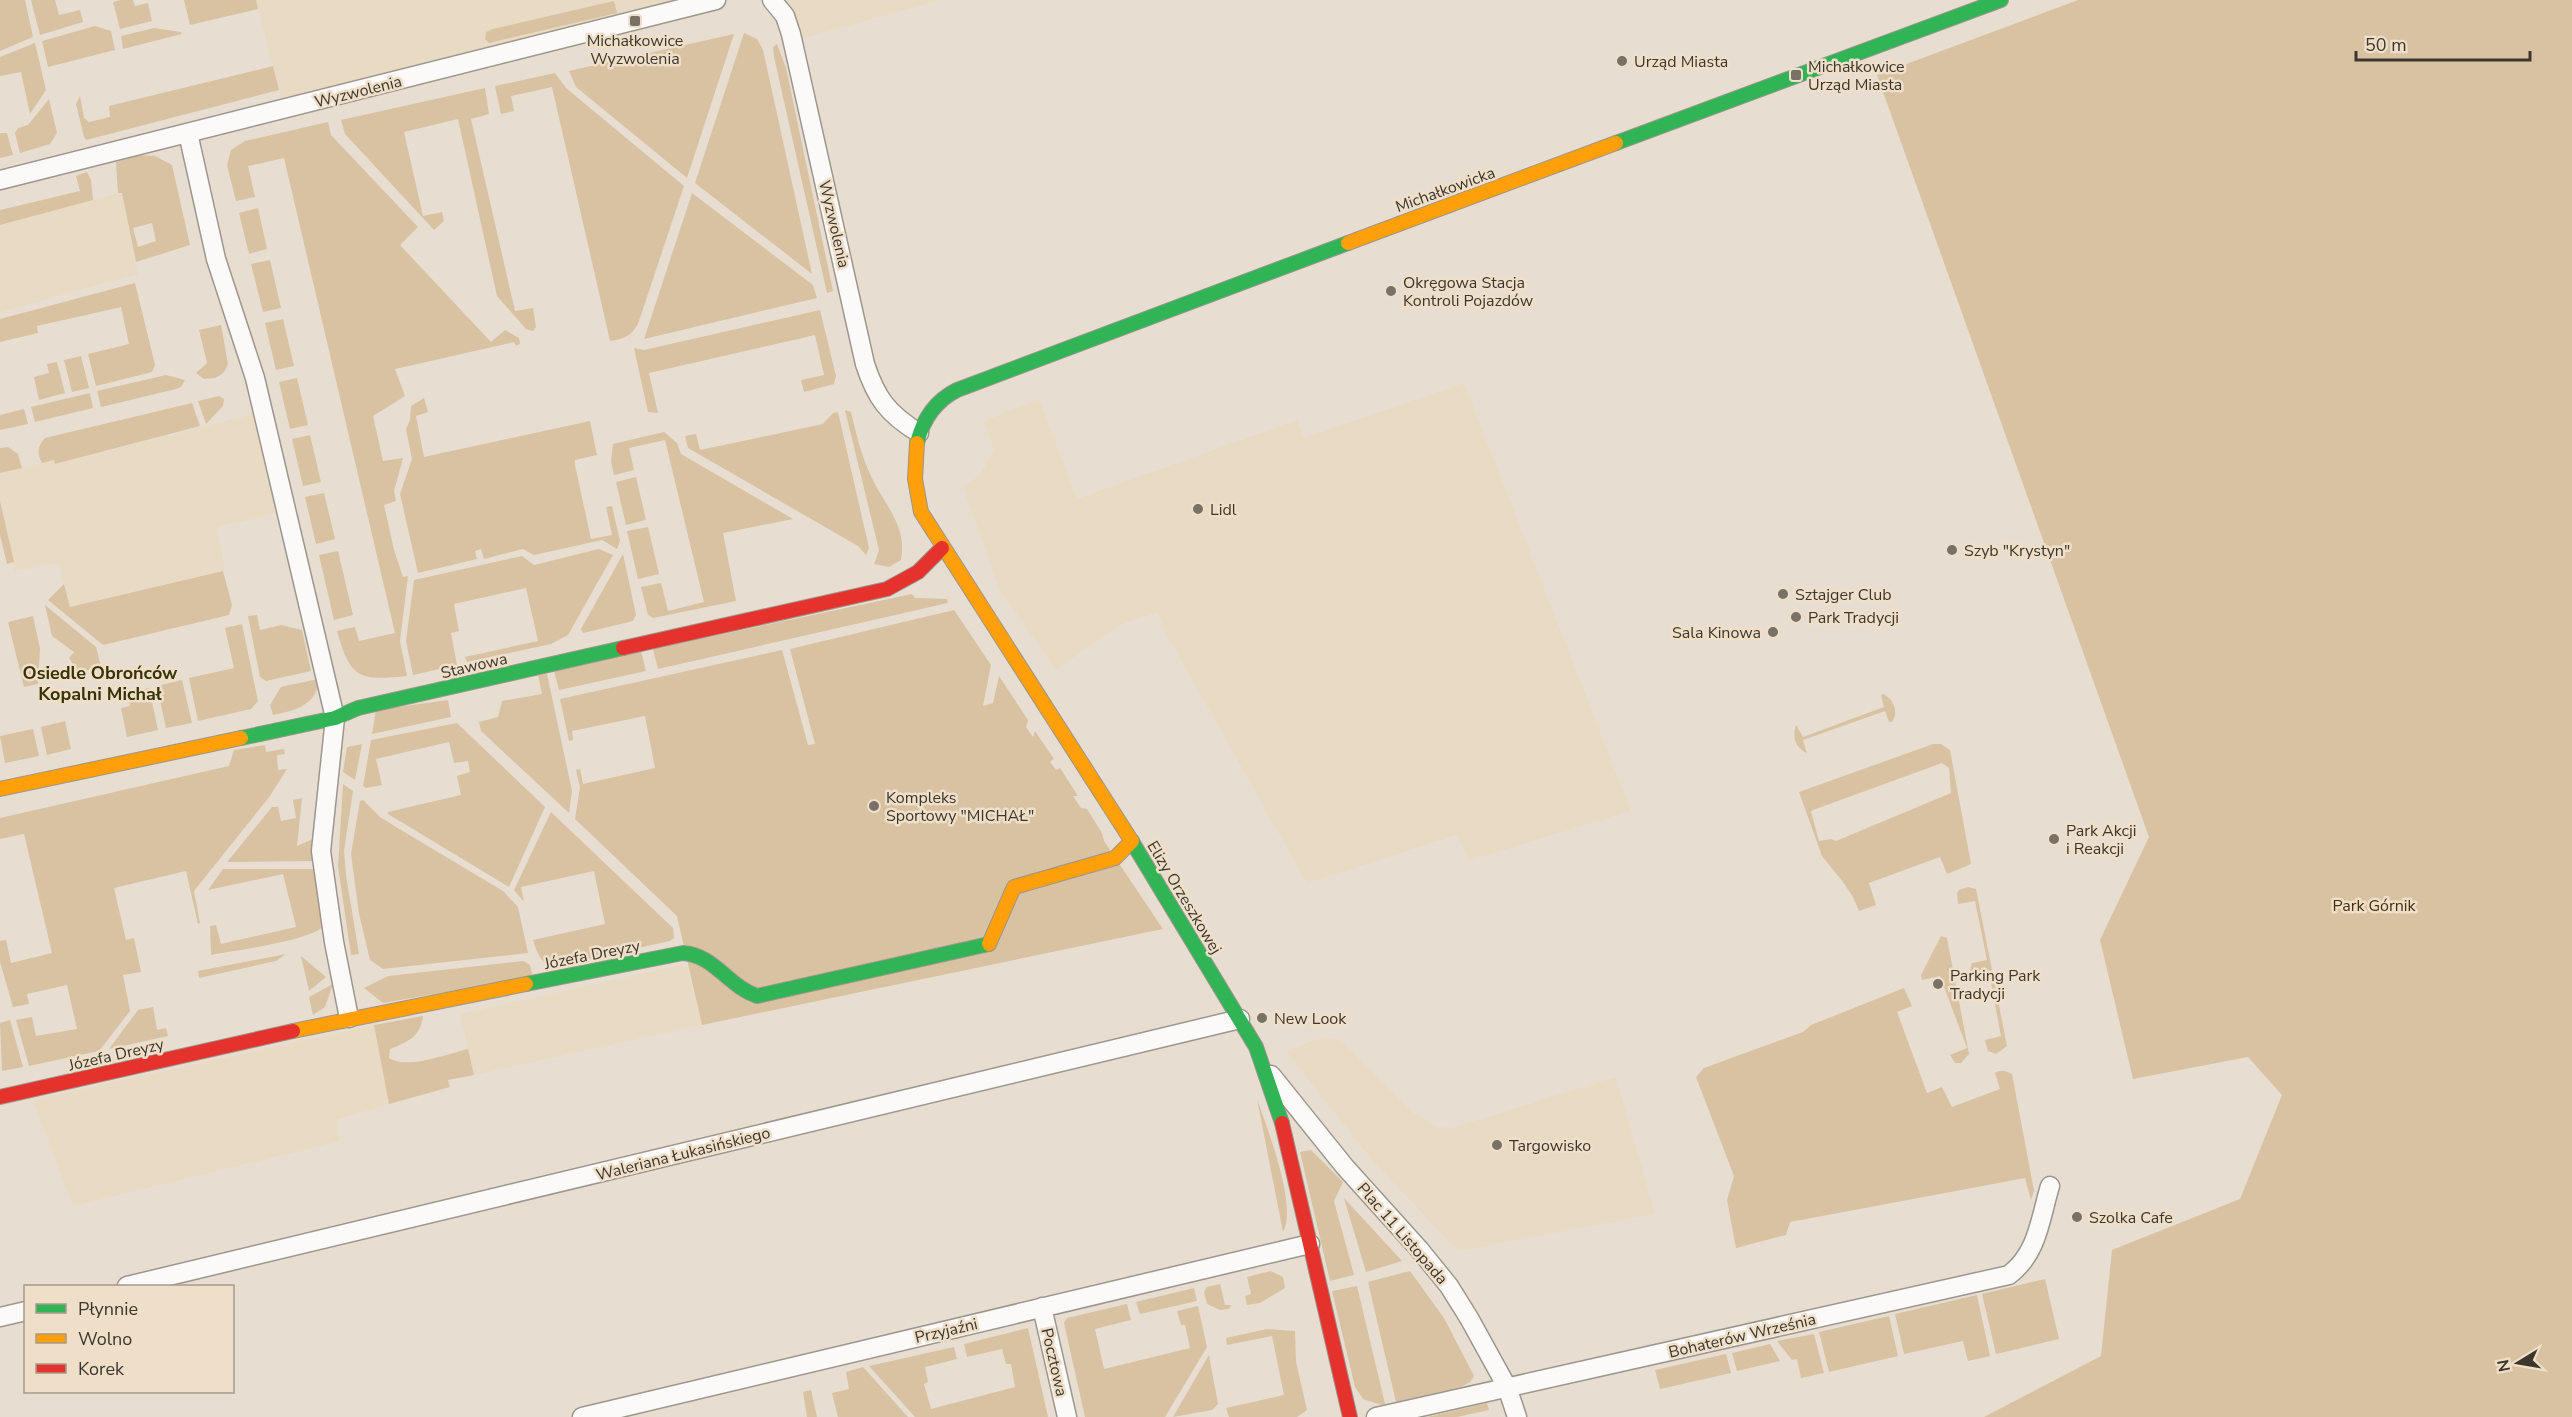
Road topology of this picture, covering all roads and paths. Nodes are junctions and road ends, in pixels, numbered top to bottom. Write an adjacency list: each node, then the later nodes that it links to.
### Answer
1 (716, 0): 4 (street, Wyzwolenia)
2 (772, 0): 6 (street, Wyzwolenia)
3 (2001, 0): 6 (street, Michałkowicka)
4 (188, 133): 5 (street, Wyzwolenia); 8 (street)
5 (0, 180)
6 (919, 433): 7 (street, Elizy Orzeszkowej)
7 (942, 548): 8 (street, Stawowa); 10 (street, Elizy Orzeszkowej)
8 (334, 718): 9 (street, Stawowa); 11 (street)
9 (0, 789)
10 (1132, 841): 11 (street, Józefa Dreyzy); 12 (street, Elizy Orzeszkowej)
11 (349, 1018): 14 (street, Józefa Dreyzy)
12 (1240, 1019): 13 (street, Elizy Orzeszkowej); 17 (street, Waleriana Łukasińskiego)
13 (1263, 1065): 16 (street, Elizy Orzeszkowej); 21 (street, Plac 11 Listopada)
14 (0, 1098)
15 (2050, 1186): 21 (street, Bohaterów Września)
16 (1310, 1244): 18 (street, Przyjaźni); 24 (street, Elizy Orzeszkowej)
17 (135, 1285)
18 (1042, 1307): 22 (street, Przyjaźni); 23 (street, Pocztowa)
19 (24, 1311): 20 (street)
20 (0, 1317)
21 (1507, 1387): 25 (street, Bohaterów Września); 26 (street, Plac 11 Listopada)
22 (582, 1417)
23 (1067, 1417)
24 (1350, 1417)
25 (1376, 1417)
26 (1516, 1417)

